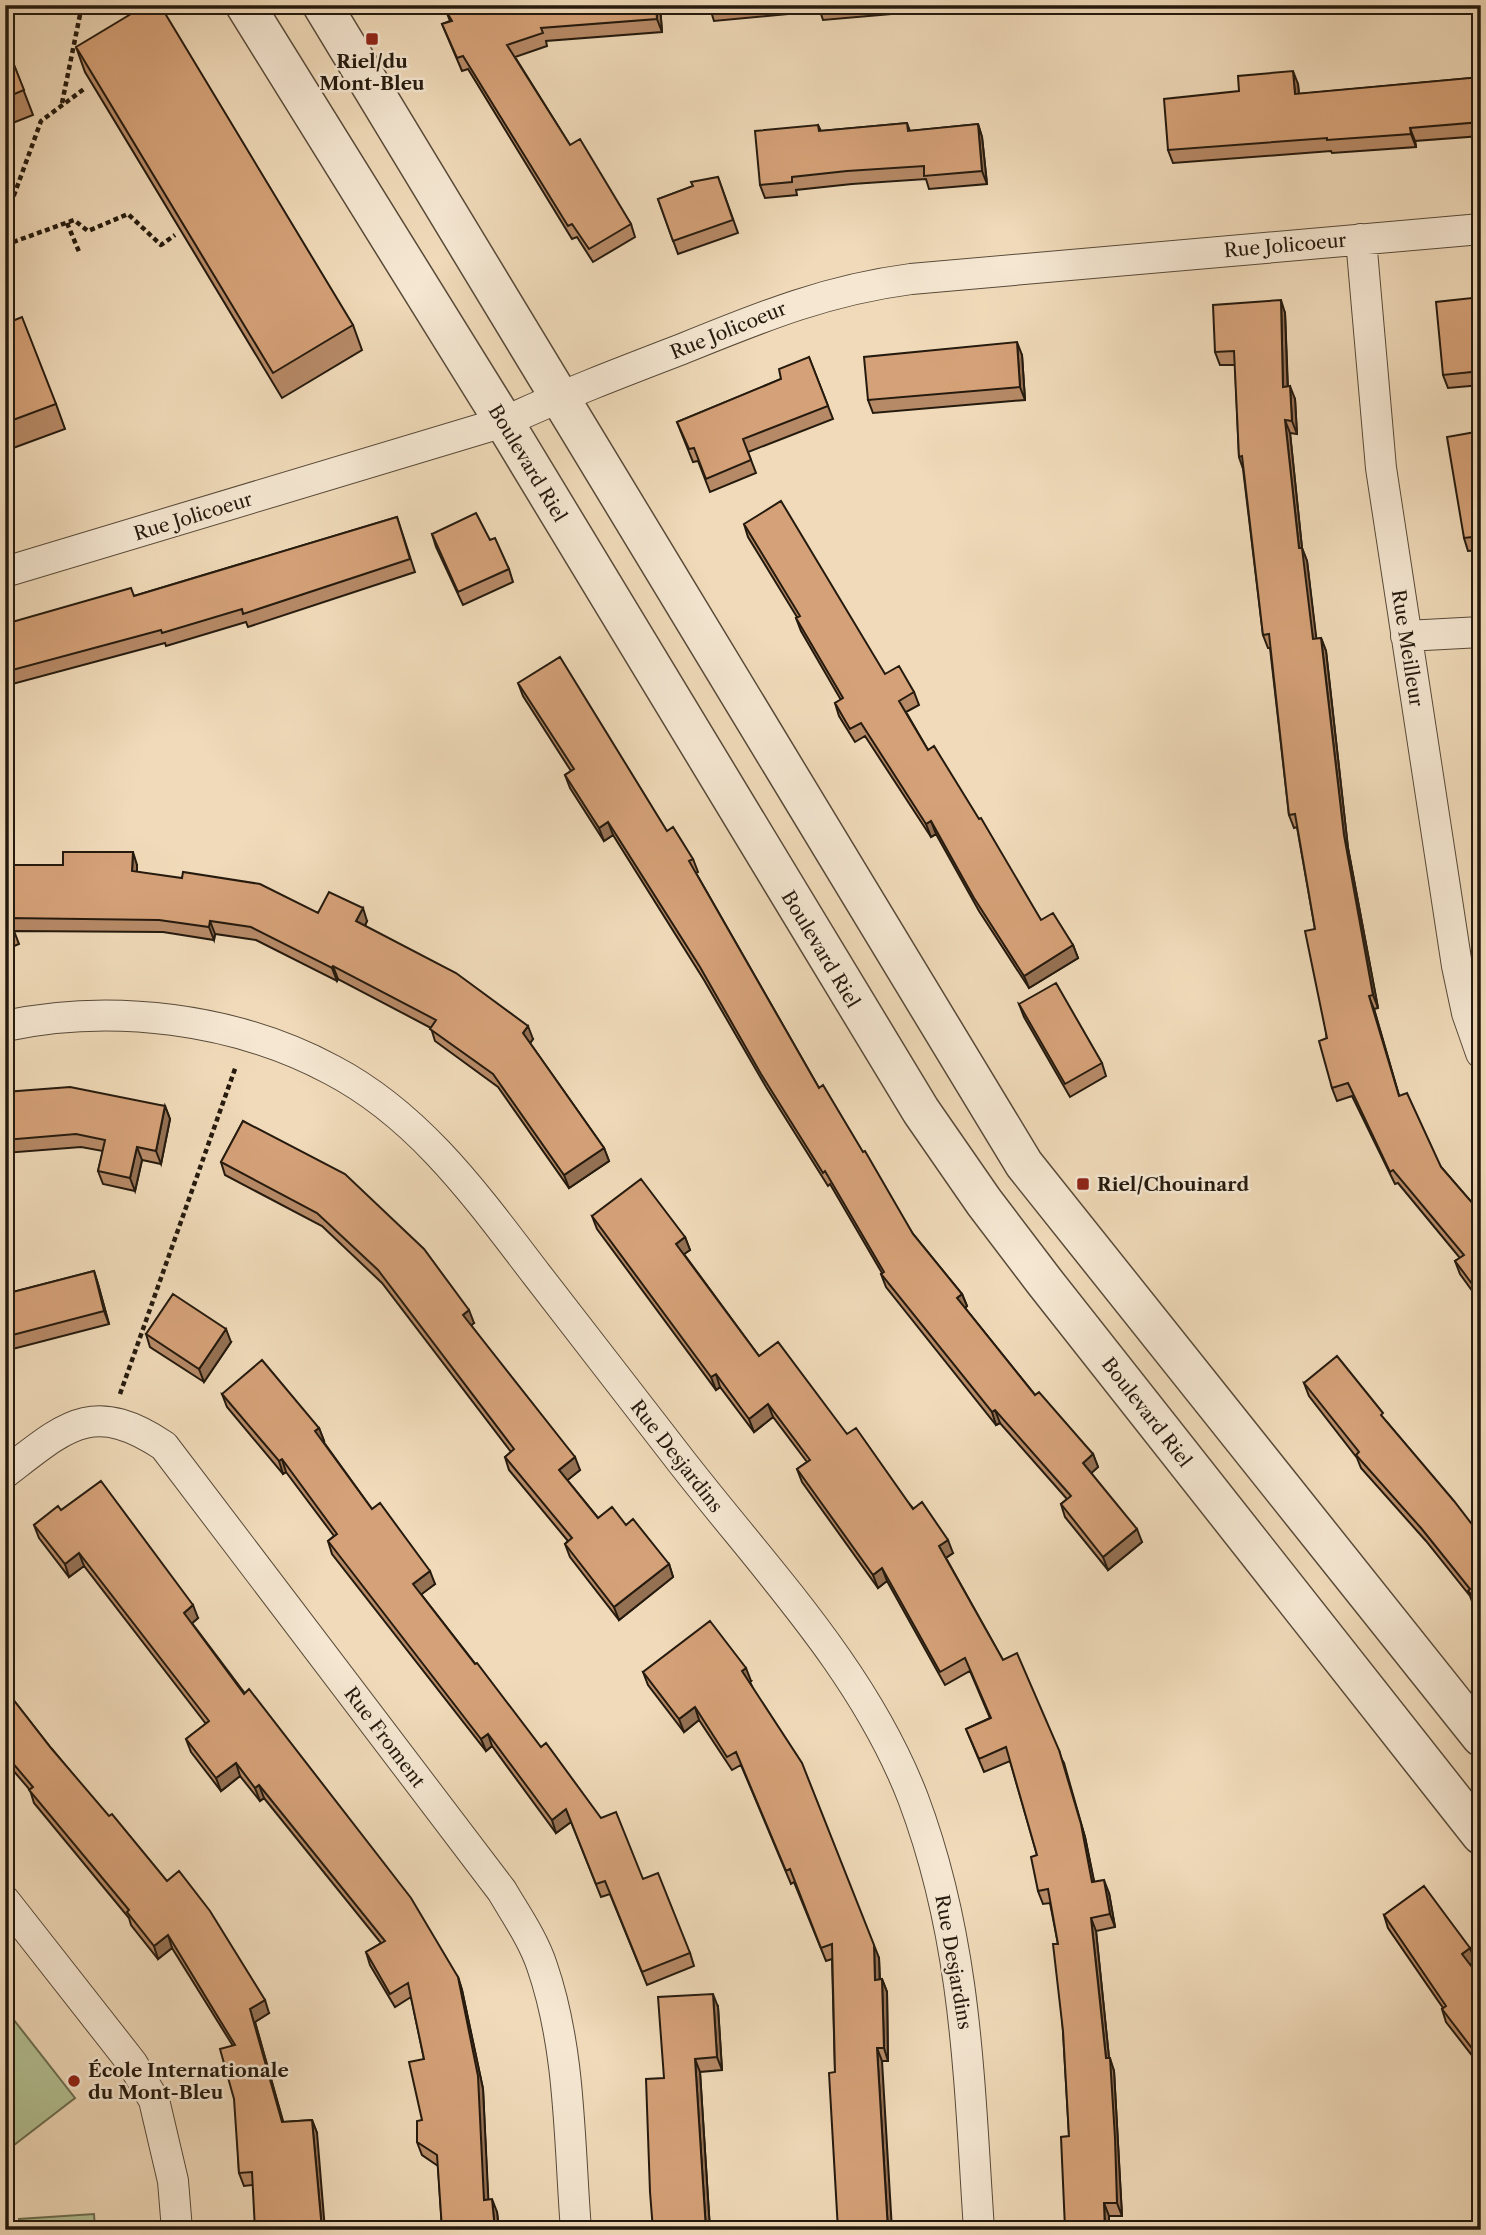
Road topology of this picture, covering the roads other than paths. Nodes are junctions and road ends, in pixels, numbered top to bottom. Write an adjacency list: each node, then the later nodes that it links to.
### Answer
1 (244, 5): 6 (street, Boulevard Riel)
2 (322, 5): 5 (street)
3 (1481, 229): 4 (street, Rue Jolicoeur)
4 (1361, 239): 5 (street, Rue Jolicoeur); 9 (street, Rue Meilleur)
5 (561, 396): 6 (street, Rue Jolicoeur); 12 (street)
6 (504, 422): 7 (street, Rue Jolicoeur); 13 (street, Boulevard Riel)
7 (5, 572)
8 (1481, 632): 9 (street)
9 (1406, 636): 11 (street, Rue Meilleur)
10 (5, 1026): 20 (street, Rue Desjardins)
11 (1481, 1053)
12 (1090, 1248): 13 (street); 15 (street)
13 (1044, 1280): 16 (street, Boulevard Riel)
14 (5, 1473): 19 (street, Rue Froment)
15 (1481, 1737)
16 (1481, 1835)
17 (5, 1901): 18 (street)
18 (177, 2230)
19 (576, 2230)
20 (979, 2230)

